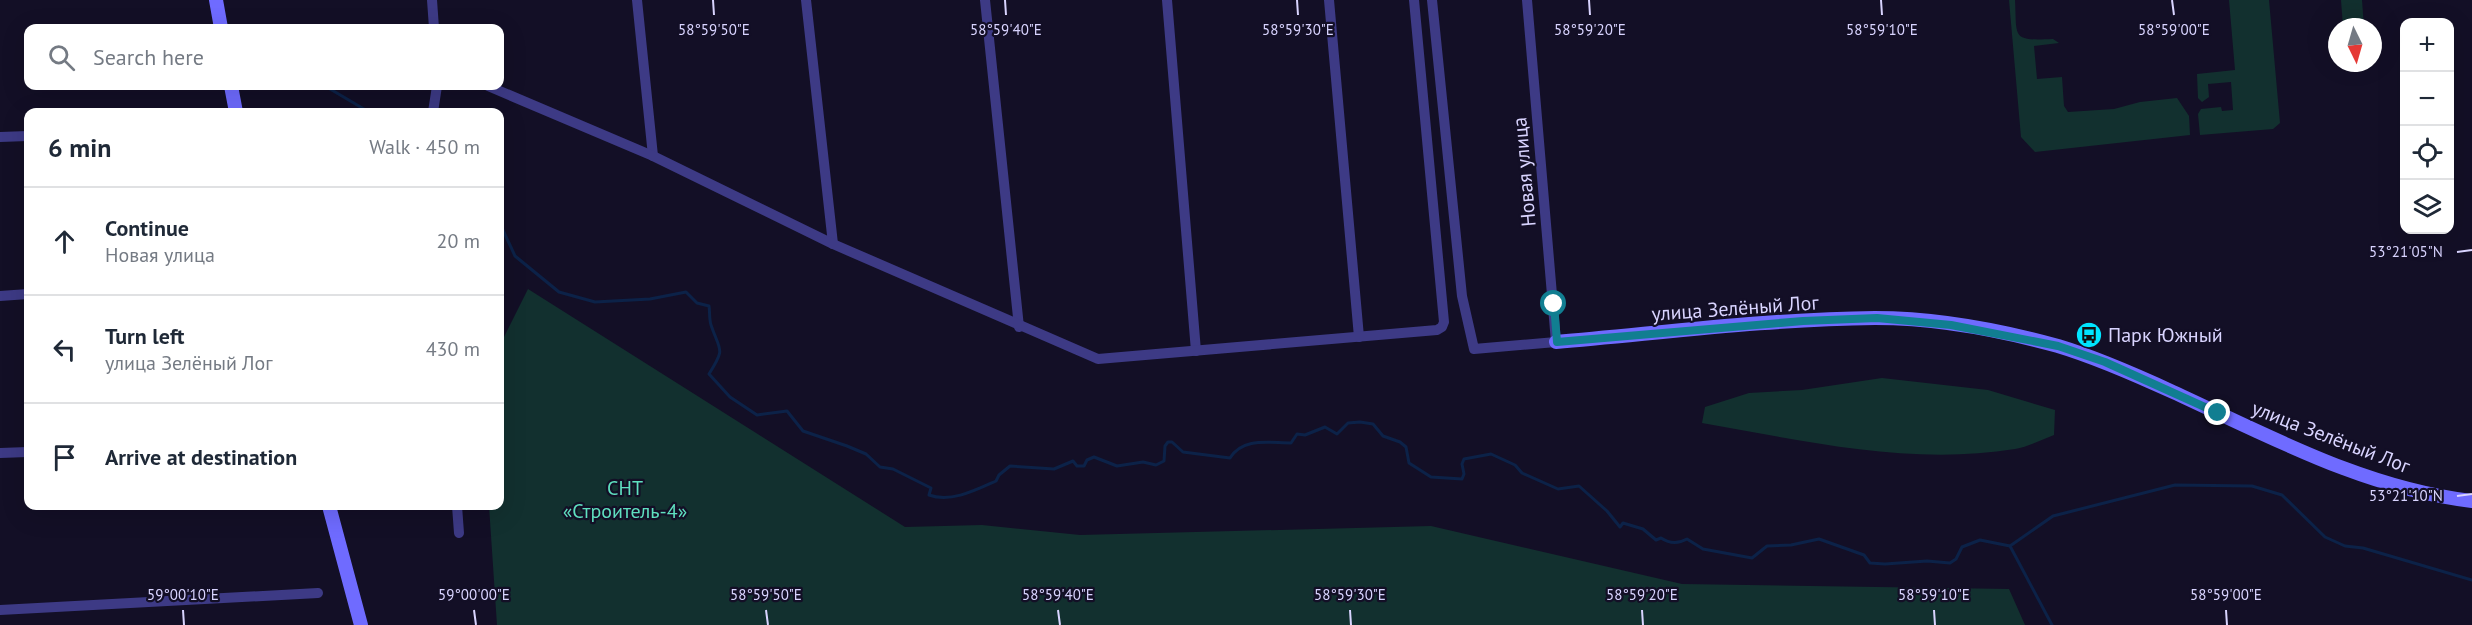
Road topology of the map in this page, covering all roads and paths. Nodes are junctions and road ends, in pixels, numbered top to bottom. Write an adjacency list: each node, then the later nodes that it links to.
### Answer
1 (216, 0): 11 (street)
2 (432, 0): 12 (street)
3 (637, 0): 20 (street)
4 (806, 0): 21 (street)
5 (986, 0): 24 (street)
6 (1167, 0): 27 (street)
7 (1329, 0): 25 (street)
8 (1414, 0): 25 (street)
9 (1432, 0): 26 (street, улица Зелёный Лог)
10 (1527, 0): 26 (street, Новая улица)
11 (220, 24)
12 (434, 24)
13 (232, 90): 16 (street)
14 (436, 90): 17 (street)
15 (497, 90): 20 (street)
16 (235, 108)
17 (434, 108)
18 (24, 136): 19 (street)
19 (0, 137)
20 (653, 156): 21 (street)
21 (833, 244): 24 (street)
22 (24, 294): 23 (street)
23 (0, 296)
24 (1019, 327): 27 (street)
25 (1359, 337): 27 (street)
26 (1557, 342): 30 (street, улица Зелёный Лог)
27 (1196, 351)
28 (24, 452): 29 (street)
29 (0, 453)
30 (2472, 501)
31 (330, 510): 36 (street)
32 (456, 510): 33 (street)
33 (459, 533)
34 (318, 593): 35 (street)
35 (0, 610)
36 (361, 625)

